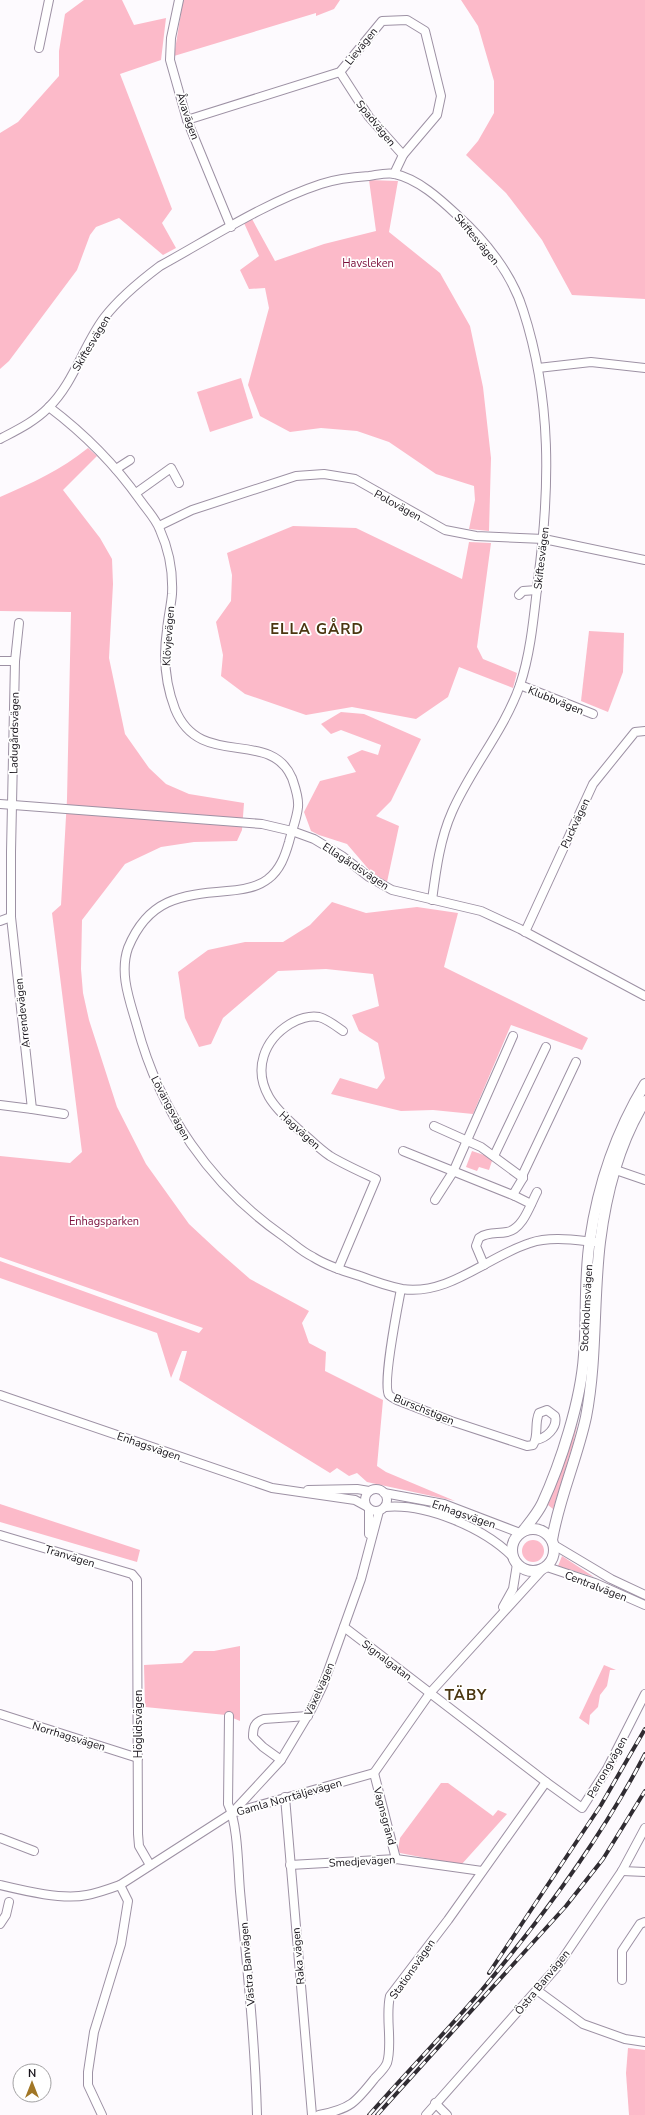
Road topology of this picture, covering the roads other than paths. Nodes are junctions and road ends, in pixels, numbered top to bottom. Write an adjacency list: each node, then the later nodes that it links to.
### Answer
1 (49, 0): 3 (street)
2 (179, 0): 5 (street, Åvavägen)
3 (39, 48)
4 (340, 72): 5 (street, Lievägen); 6 (street, Spadvägen); 6 (street, Lievägen)
5 (187, 120): 8 (street, Åvavägen)
6 (403, 155): 7 (street, Spadvägen)
7 (394, 174): 8 (street, Skiftesvägen); 9 (street, Skiftesvägen)
8 (231, 227): 11 (street, Skiftesvägen)
9 (538, 368): 10 (street); 18 (street, Skiftesvägen)
10 (645, 368)
11 (49, 407): 12 (street, Skiftesvägen); 14 (street, Klövjevägen)
12 (0, 439)
13 (130, 460): 14 (street)
14 (116, 469): 16 (street, Klövjevägen)
15 (179, 483): 16 (street)
16 (136, 493): 17 (street, Klövjevägen)
17 (159, 526): 18 (street, Polovägen); 30 (street, Klövjevägen)
18 (544, 539): 19 (street, Polovägen); 20 (street, Skiftesvägen)
19 (645, 560)
20 (537, 590): 21 (street); 25 (street, Skiftesvägen)
21 (519, 595)
22 (18, 623): 24 (street, Ladugårdsvägen)
23 (0, 661): 24 (street)
24 (15, 661): 29 (street, Ladugårdsvägen)
25 (520, 685): 26 (street, Klubbvägen); 31 (street, Skiftesvägen)
26 (593, 714)
27 (645, 732): 34 (street, Puckvägen)
28 (0, 804): 29 (street, Ellagårdsvägen)
29 (12, 805): 30 (street, Ellagårdsvägen); 32 (street, Arrendevägen)
30 (292, 831): 31 (street, Ellagårdsvägen); 59 (street, Lövängsvägen)
31 (432, 900): 34 (street, Ellagårdsvägen)
32 (11, 917): 33 (street); 43 (street, Arrendevägen)
33 (0, 921)
34 (525, 932): 35 (street, Ellagårdsvägen)
35 (645, 996)
36 (343, 1031): 59 (street, Hagvägen)
37 (513, 1036): 46 (street)
38 (546, 1047): 48 (street)
39 (576, 1062): 51 (street)
40 (645, 1084): 49 (main road, Stockholmsvägen)
41 (645, 1101): 49 (main road, Stockholmsvägen)
42 (0, 1105): 43 (street)
43 (32, 1109): 44 (street)
44 (64, 1114)
45 (434, 1126): 46 (street)
46 (466, 1140): 48 (street); 50 (street)
47 (403, 1151): 50 (street)
48 (494, 1156): 51 (street)
49 (611, 1169): 52 (street); 57 (main road, Stockholmsvägen)
50 (453, 1172): 54 (street); 55 (street)
51 (522, 1178): 54 (street)
52 (645, 1180)
53 (537, 1192): 56 (street)
54 (515, 1196): 56 (street)
55 (435, 1200)
56 (531, 1204): 58 (street)
57 (595, 1242): 58 (street, Lövängsvägen); 68 (main road, Stockholmsvägen); 70 (main road, Stockholmsvägen)
58 (484, 1265): 60 (street, Lövängsvägen)
59 (338, 1269): 60 (street, Lövängsvägen)
60 (401, 1289): 62 (street, Burschstigen)
61 (0, 1395): 63 (street, Enhagsvägen)
62 (536, 1440)
63 (299, 1491): 64 (street, Enhagsvägen); 66 (street, Enhagsvägen)
64 (369, 1491): 65 (street); 66 (street)
65 (384, 1493): 67 (street); 68 (street, Enhagsvägen)
66 (368, 1507): 67 (street); 71 (street)
67 (382, 1509): 71 (street); 72 (street, Enhagsvägen)
68 (521, 1532): 70 (main road); 72 (main road)
69 (0, 1535): 74 (street, Tranvägen)
70 (553, 1542): 73 (main road); 75 (street, Centralvägen)
71 (370, 1544): 78 (street, Växelvägen)
72 (515, 1560): 73 (main road); 77 (street)
73 (545, 1568): 76 (street, Centralvägen); 77 (street)
74 (137, 1580): 84 (street, Höglidsvägen)
75 (645, 1595)
76 (645, 1605)
77 (499, 1614): 79 (street)
78 (344, 1627): 79 (street, Signalgatan); 83 (street, Växelvägen)
79 (430, 1693): 86 (street); 87 (street)
80 (645, 1694): 87 (street, Perrongvägen)
81 (0, 1714): 84 (street, Norrhagsvägen)
82 (229, 1716): 89 (street, Västra Banvägen)
83 (308, 1716): 85 (street, Växelvägen); 85 (street)
84 (138, 1758): 94 (street, Höglidsvägen)
85 (282, 1760): 89 (street, Växelvägen)
86 (374, 1773): 88 (street, Gamla Norrtäljevägen); 93 (street, Vagnsgränd)
87 (546, 1782): 97 (street, Stationsvägen)
88 (285, 1797): 89 (street, Gamla Norrtäljevägen); 95 (street, Raka vägen)
89 (232, 1813): 94 (street, Gamla Norrtäljevägen); 109 (street, Västra Banvägen)
90 (645, 1828): 96 (street, Östra Banvägen)
91 (0, 1838): 92 (street)
92 (34, 1851)
93 (396, 1859): 95 (street, Smedjevägen); 97 (street, Smedjevägen)
94 (150, 1865): 99 (street, Gamla Norrtäljevägen)
95 (290, 1865): 110 (street, Raka vägen)
96 (622, 1870): 98 (street); 105 (street, Östra Banvägen)
97 (482, 1872): 111 (street, Stationsvägen)
98 (645, 1872)
99 (120, 1885): 100 (street, Gamla Norrtäljevägen); 108 (street)
100 (0, 1886)
101 (9, 1902): 103 (street)
102 (645, 1922): 104 (street)
103 (0, 1924)
104 (622, 1980)
105 (538, 1991): 106 (street); 107 (street, Östra Banvägen)
106 (645, 2042)
107 (436, 2103): 112 (street, Östra Banvägen); 113 (street)
108 (102, 2115)
109 (257, 2115)
110 (312, 2115)
111 (319, 2115)
112 (426, 2115)
113 (447, 2115)

